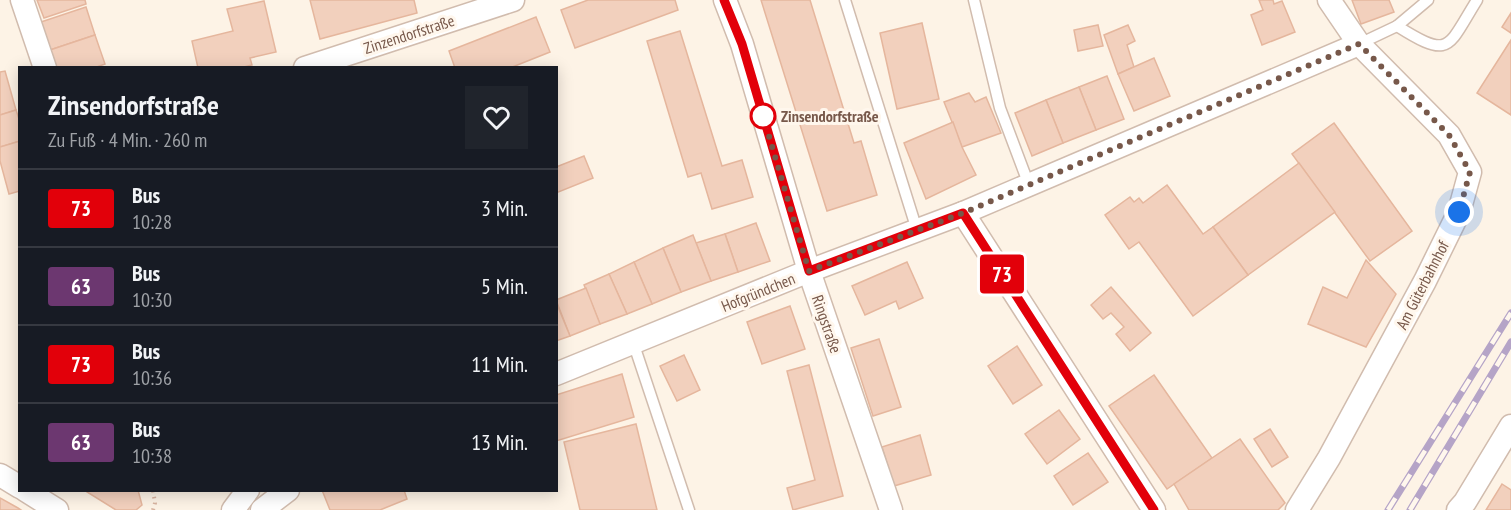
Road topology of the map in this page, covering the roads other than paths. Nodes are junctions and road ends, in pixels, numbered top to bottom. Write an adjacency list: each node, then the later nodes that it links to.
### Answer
1 (22, 0): 11 (street)
2 (513, 0): 12 (street, Zinzendorfstraße)
3 (724, 0): 16 (street, Ringstraße)
4 (845, 0): 15 (lane)
5 (974, 0): 13 (lane)
6 (1329, 0): 10 (street, Am Güterbahnhof)
7 (1428, 0): 9 (lane)
8 (1477, 0): 9 (lane)
9 (1397, 26): 10 (lane)
10 (1359, 44): 13 (street, Hofgründchen); 31 (street, Am Güterbahnhof)
11 (44, 66)
12 (311, 66)
13 (1029, 185): 14 (street, Hofgründchen)
14 (963, 213): 15 (street, Hofgründchen); 30 (street)
15 (917, 230): 16 (street, Hofgründchen)
16 (809, 271): 17 (street, Hofgründchen); 29 (street, Ringstraße)
17 (633, 342): 18 (street, Hofgründchen); 28 (lane)
18 (558, 373)
19 (1511, 426): 32 (street)
20 (0, 475): 21 (street)
21 (18, 486)
22 (28, 492): 25 (street)
23 (246, 492): 26 (street)
24 (285, 492): 27 (street)
25 (57, 510)
26 (233, 510)
27 (262, 510)
28 (689, 510)
29 (891, 510)
30 (1154, 510)
31 (1297, 510)
32 (1458, 510)

